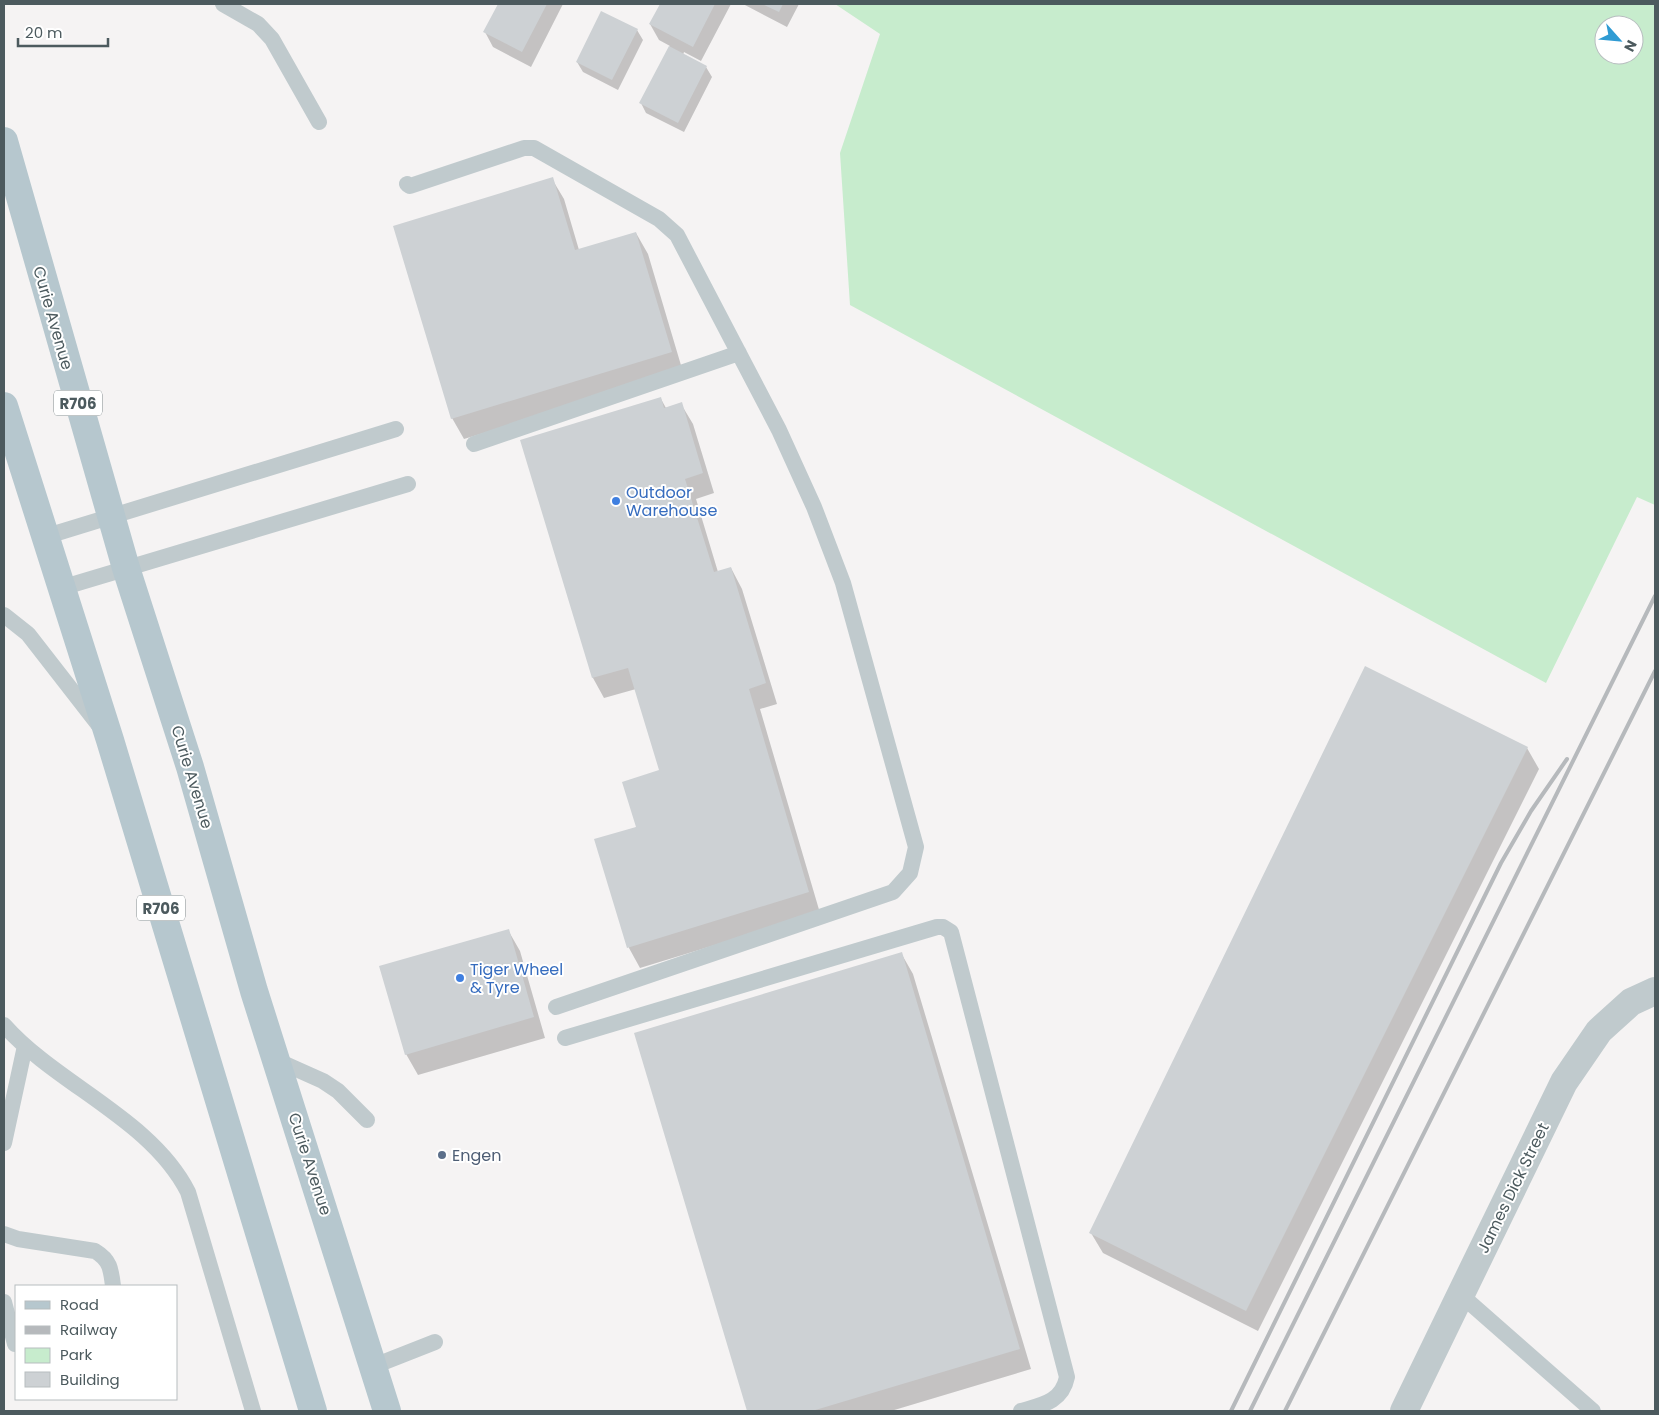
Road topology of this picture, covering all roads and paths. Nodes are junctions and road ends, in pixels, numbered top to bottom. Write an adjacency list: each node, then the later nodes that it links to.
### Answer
1 (223, 4): 2 (lane)
2 (319, 122)
3 (4, 141): 10 (main road, Curie Avenue / R706)
4 (407, 184): 5 (lane)
5 (739, 353): 8 (lane); 17 (lane)
6 (4, 406): 11 (main road, R706)
7 (396, 429): 10 (lane)
8 (474, 444)
9 (408, 484): 12 (lane)
10 (111, 516): 11 (lane); 12 (main road, Curie Avenue / R706)
11 (44, 538): 13 (main road, R706)
12 (126, 568): 13 (lane); 21 (main road, Curie Avenue / R706)
13 (61, 588): 15 (main road, R706)
14 (4, 615): 15 (lane)
15 (110, 740): 32 (main road, R706)
16 (1655, 991): 26 (street, James Dick Street)
17 (556, 1007)
18 (4, 1025): 20 (lane)
19 (565, 1038): 34 (lane)
20 (26, 1046): 23 (lane); 31 (lane)
21 (276, 1060): 22 (lane); 30 (main road, Curie Avenue / R706)
22 (367, 1120)
23 (4, 1143)
24 (4, 1234): 25 (lane)
25 (112, 1285)
26 (1461, 1295): 35 (street, James Dick Street); 36 (lane)
27 (4, 1302): 29 (lane)
28 (435, 1342): 30 (lane)
29 (12, 1345)
30 (374, 1366): 33 (main road, Curie Avenue / R706)
31 (253, 1411)
32 (313, 1411)
33 (387, 1411)
34 (1021, 1411)
35 (1404, 1411)
36 (1593, 1411)

